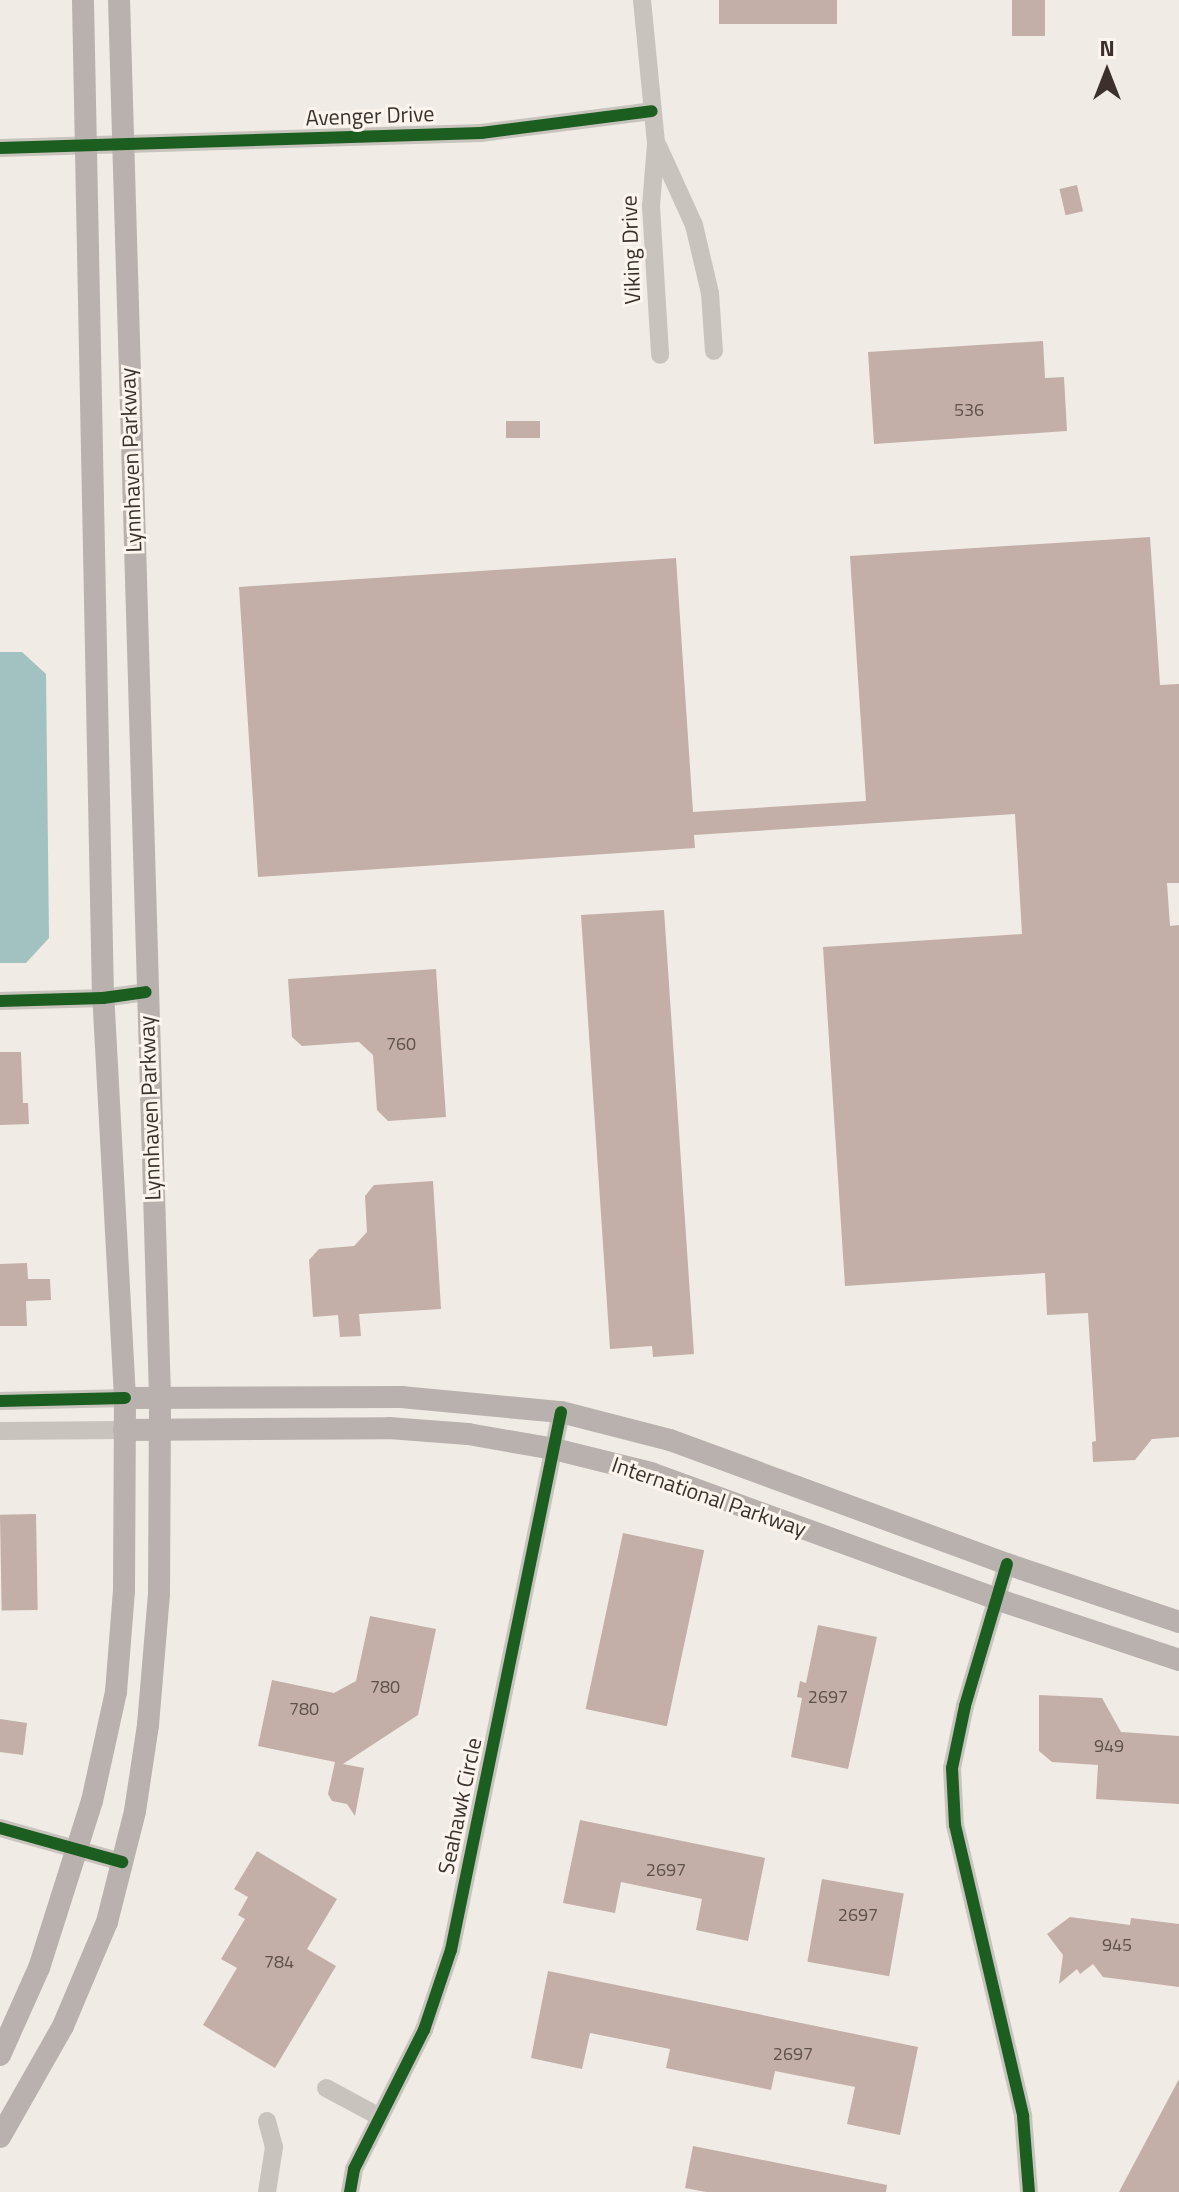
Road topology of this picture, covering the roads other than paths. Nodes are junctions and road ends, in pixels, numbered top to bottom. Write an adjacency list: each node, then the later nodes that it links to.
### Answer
1 (83, 0): 6 (main road, Lynnhaven Parkway)
2 (119, 0): 7 (main road, Lynnhaven Parkway)
3 (642, 0): 4 (street, Viking Drive)
4 (652, 111): 5 (street, Viking Drive); 7 (street, Avenger Drive)
5 (656, 144): 9 (street, Viking Drive); 10 (street, Viking Drive)
6 (87, 145): 7 (street, Avenger Drive); 8 (street, Avenger Drive); 12 (main road, Lynnhaven Parkway)
7 (122, 145): 11 (main road, Lynnhaven Parkway)
8 (0, 148)
9 (714, 351)
10 (660, 355)
11 (146, 992): 12 (street); 14 (main road, Lynnhaven Parkway)
12 (103, 998): 13 (street); 15 (main road, Lynnhaven Parkway)
13 (0, 1001)
14 (160, 1397): 15 (main road, International Parkway); 17 (main road, International Parkway); 18 (main road, Lynnhaven Parkway)
15 (125, 1398): 16 (street); 19 (main road, Lynnhaven Parkway)
16 (0, 1401)
17 (561, 1412): 21 (street, Seahawk Circle); 22 (main road, International Parkway)
18 (159, 1428): 19 (main road, International Parkway); 21 (main road, International Parkway); 28 (main road, Lynnhaven Parkway)
19 (124, 1430): 20 (street); 27 (main road, Lynnhaven Parkway)
20 (0, 1431)
21 (554, 1449): 23 (main road, International Parkway); 31 (street, Seahawk Circle)
22 (1007, 1564): 23 (street); 24 (main road, International Parkway)
23 (999, 1600): 25 (main road, International Parkway); 36 (street)
24 (1179, 1622)
25 (1179, 1660)
26 (0, 1828): 27 (street)
27 (78, 1847): 28 (street); 29 (main road, Lynnhaven Parkway)
28 (122, 1862): 33 (main road, Lynnhaven Parkway)
29 (0, 2055)
30 (326, 2088): 31 (street)
31 (380, 2117): 35 (street, Seahawk Circle)
32 (267, 2121): 34 (street)
33 (0, 2137)
34 (267, 2192)
35 (350, 2192)
36 (1029, 2192)

